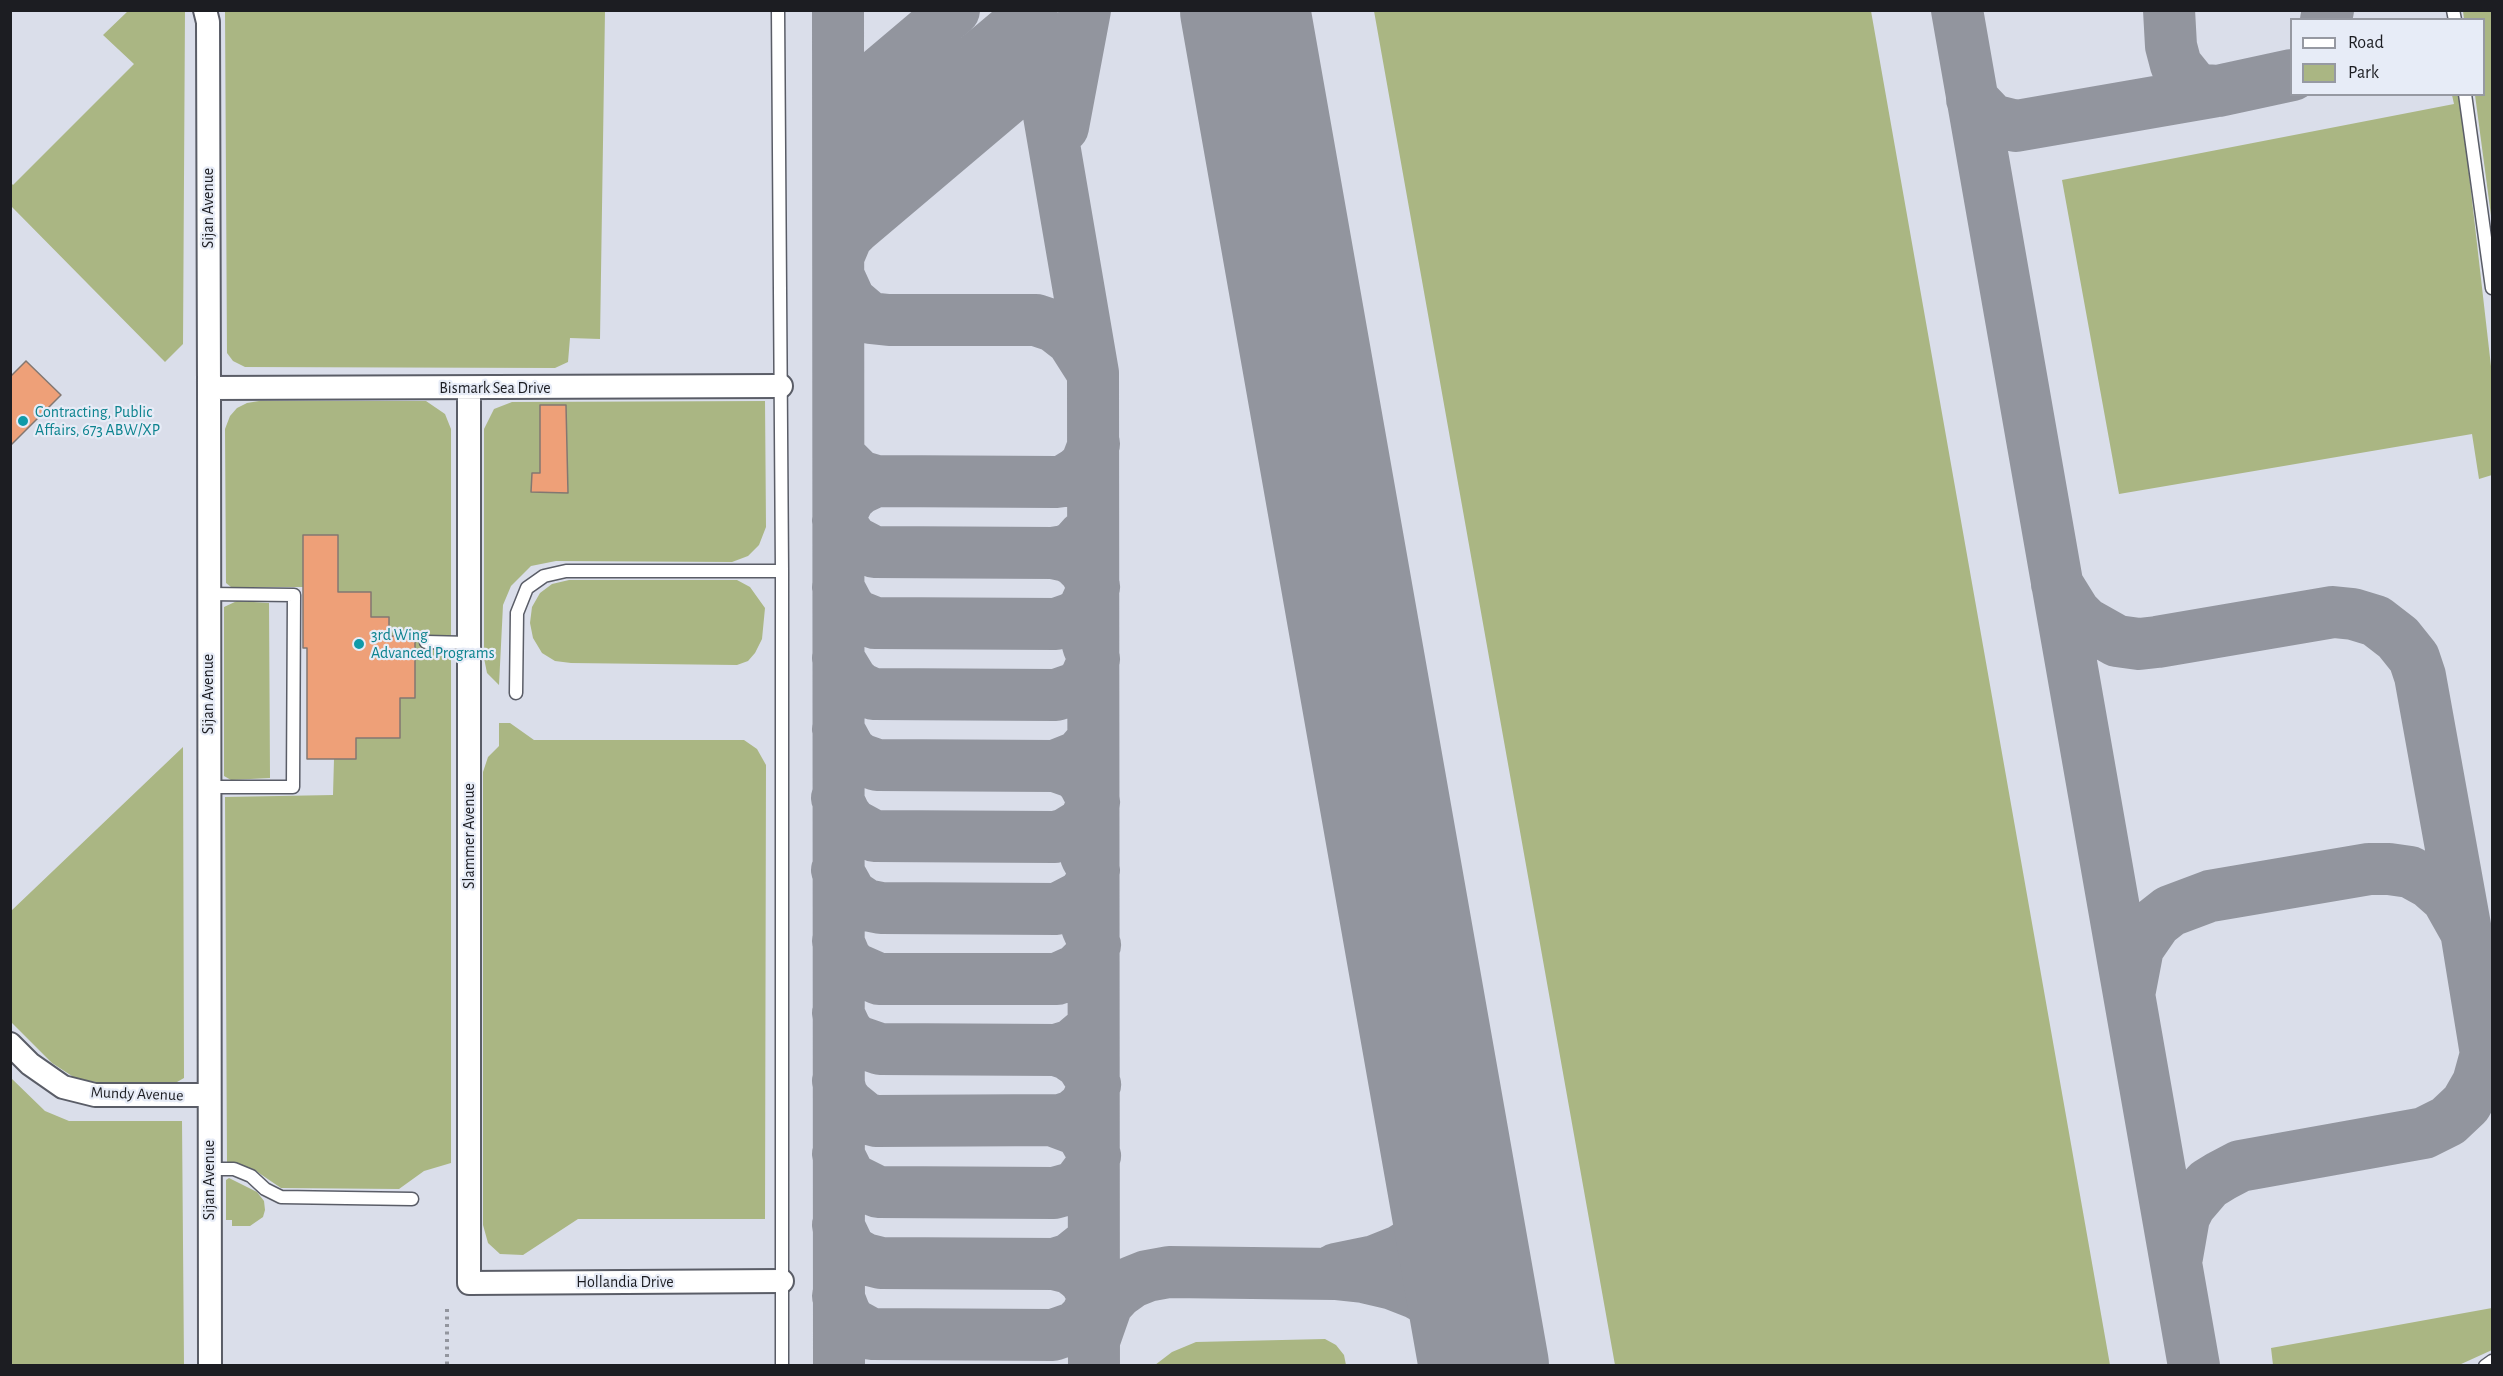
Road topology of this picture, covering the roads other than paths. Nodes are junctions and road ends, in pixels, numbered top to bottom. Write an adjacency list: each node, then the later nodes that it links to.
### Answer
1 (778, 10): 5 (lane)
2 (206, 16): 6 (street, Sijan Avenue)
3 (2465, 96): 4 (lane)
4 (2493, 288)
5 (781, 386): 7 (street, Bismark Sea Drive); 8 (lane)
6 (209, 388): 7 (street, Bismark Sea Drive); 9 (street, Sijan Avenue)
7 (469, 388): 11 (street, Slammer Avenue)
8 (782, 572): 12 (lane); 18 (lane)
9 (208, 594): 13 (street, Sijan Avenue); 13 (lane)
10 (426, 642): 11 (lane)
11 (469, 643): 19 (street, Slammer Avenue)
12 (516, 693)
13 (208, 787): 15 (street, Sijan Avenue)
14 (10, 1044): 15 (street, Mundy Avenue)
15 (208, 1095): 16 (street, Sijan Avenue)
16 (208, 1169): 17 (lane); 21 (street, Sijan Avenue)
17 (412, 1198)
18 (782, 1281): 19 (street, Hollandia Drive); 22 (lane)
19 (469, 1283)
20 (2493, 1362): 23 (lane)
21 (210, 1365)
22 (782, 1365)
23 (2485, 1365)

